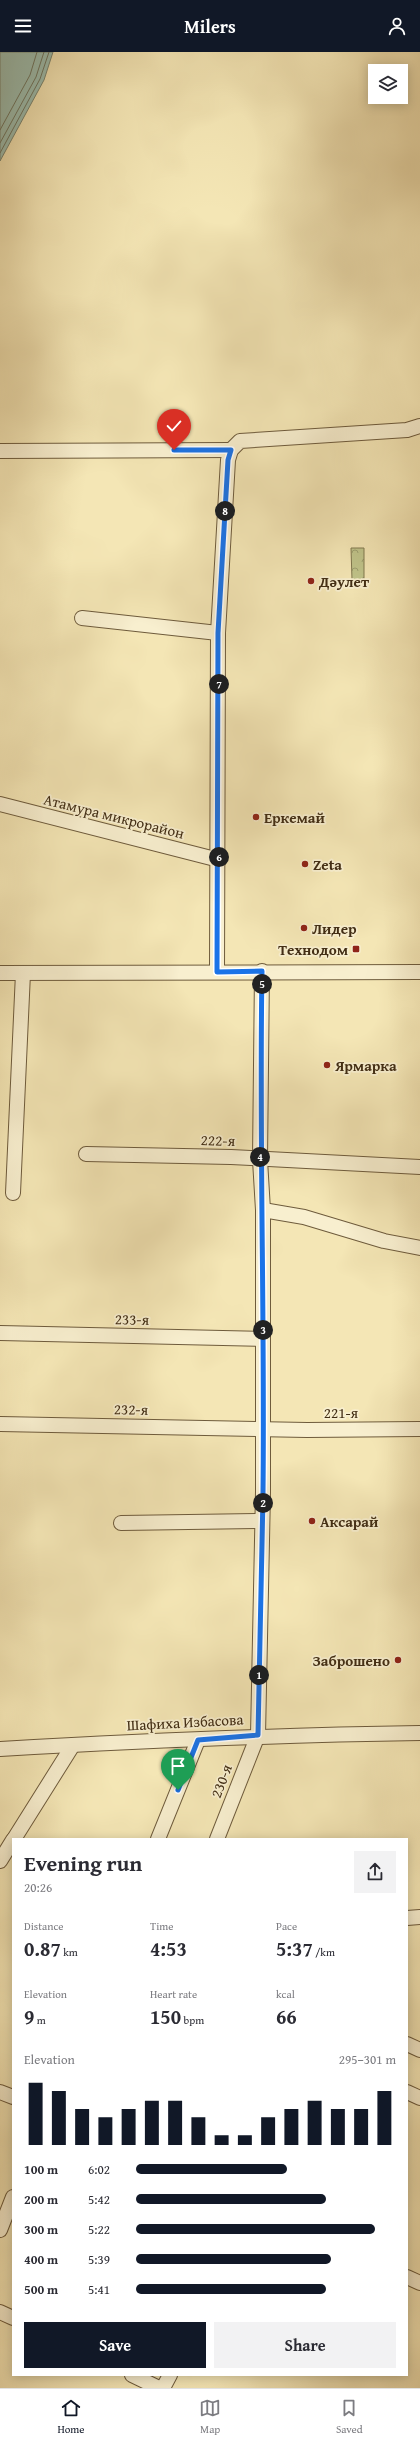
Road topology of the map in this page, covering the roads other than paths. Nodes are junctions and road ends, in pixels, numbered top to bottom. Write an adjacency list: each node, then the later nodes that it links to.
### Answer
1 (420, 426): 2 (street)
2 (231, 450): 3 (street); 5 (street)
3 (0, 451)
4 (82, 618): 5 (street)
5 (218, 633): 7 (street)
6 (0, 804): 7 (street, Атамура микрорайон)
7 (219, 860): 9 (street)
8 (262, 971): 9 (street); 10 (street); 14 (street)
9 (217, 972): 12 (street)
10 (420, 972)
11 (0, 973): 12 (street)
12 (23, 973): 16 (street)
13 (86, 1154): 14 (street, 222-я)
14 (260, 1160): 15 (street, 222-я); 17 (street)
15 (420, 1167)
16 (13, 1193)
17 (262, 1210): 18 (street); 20 (street)
18 (420, 1248)
19 (0, 1333): 20 (street, 233-я)
20 (263, 1340): 22 (street)
21 (0, 1424): 22 (street, 232-я)
22 (262, 1429): 23 (street, 221-я); 24 (street)
23 (420, 1429)
24 (262, 1521): 25 (street); 27 (street)
25 (121, 1523)
26 (420, 1733): 27 (street, Шафиха Избасова)
27 (258, 1735): 28 (street, Шафиха Избасова); 33 (street, 230-я)
28 (198, 1740): 29 (street, Шафиха Избасова); 32 (street)
29 (73, 1745): 30 (street, Шафиха Избасова); 31 (street)
30 (0, 1749)
31 (14, 1838)
32 (158, 1838)
33 (217, 1838)
34 (12, 1842): 35 (street)
35 (0, 1861)
36 (420, 1917): 37 (street)
37 (408, 1918)
38 (408, 2044): 39 (street)
39 (420, 2050)
40 (0, 2092): 42 (street)
41 (408, 2092): 43 (street)
42 (12, 2097)
43 (420, 2098)
44 (12, 2200): 45 (street)
45 (0, 2230)
46 (408, 2277): 47 (street)
47 (420, 2283)
48 (0, 2312): 49 (street)
49 (12, 2318)
50 (134, 2376): 52 (street)
51 (169, 2376): 53 (street)
52 (159, 2388)
53 (163, 2388)

